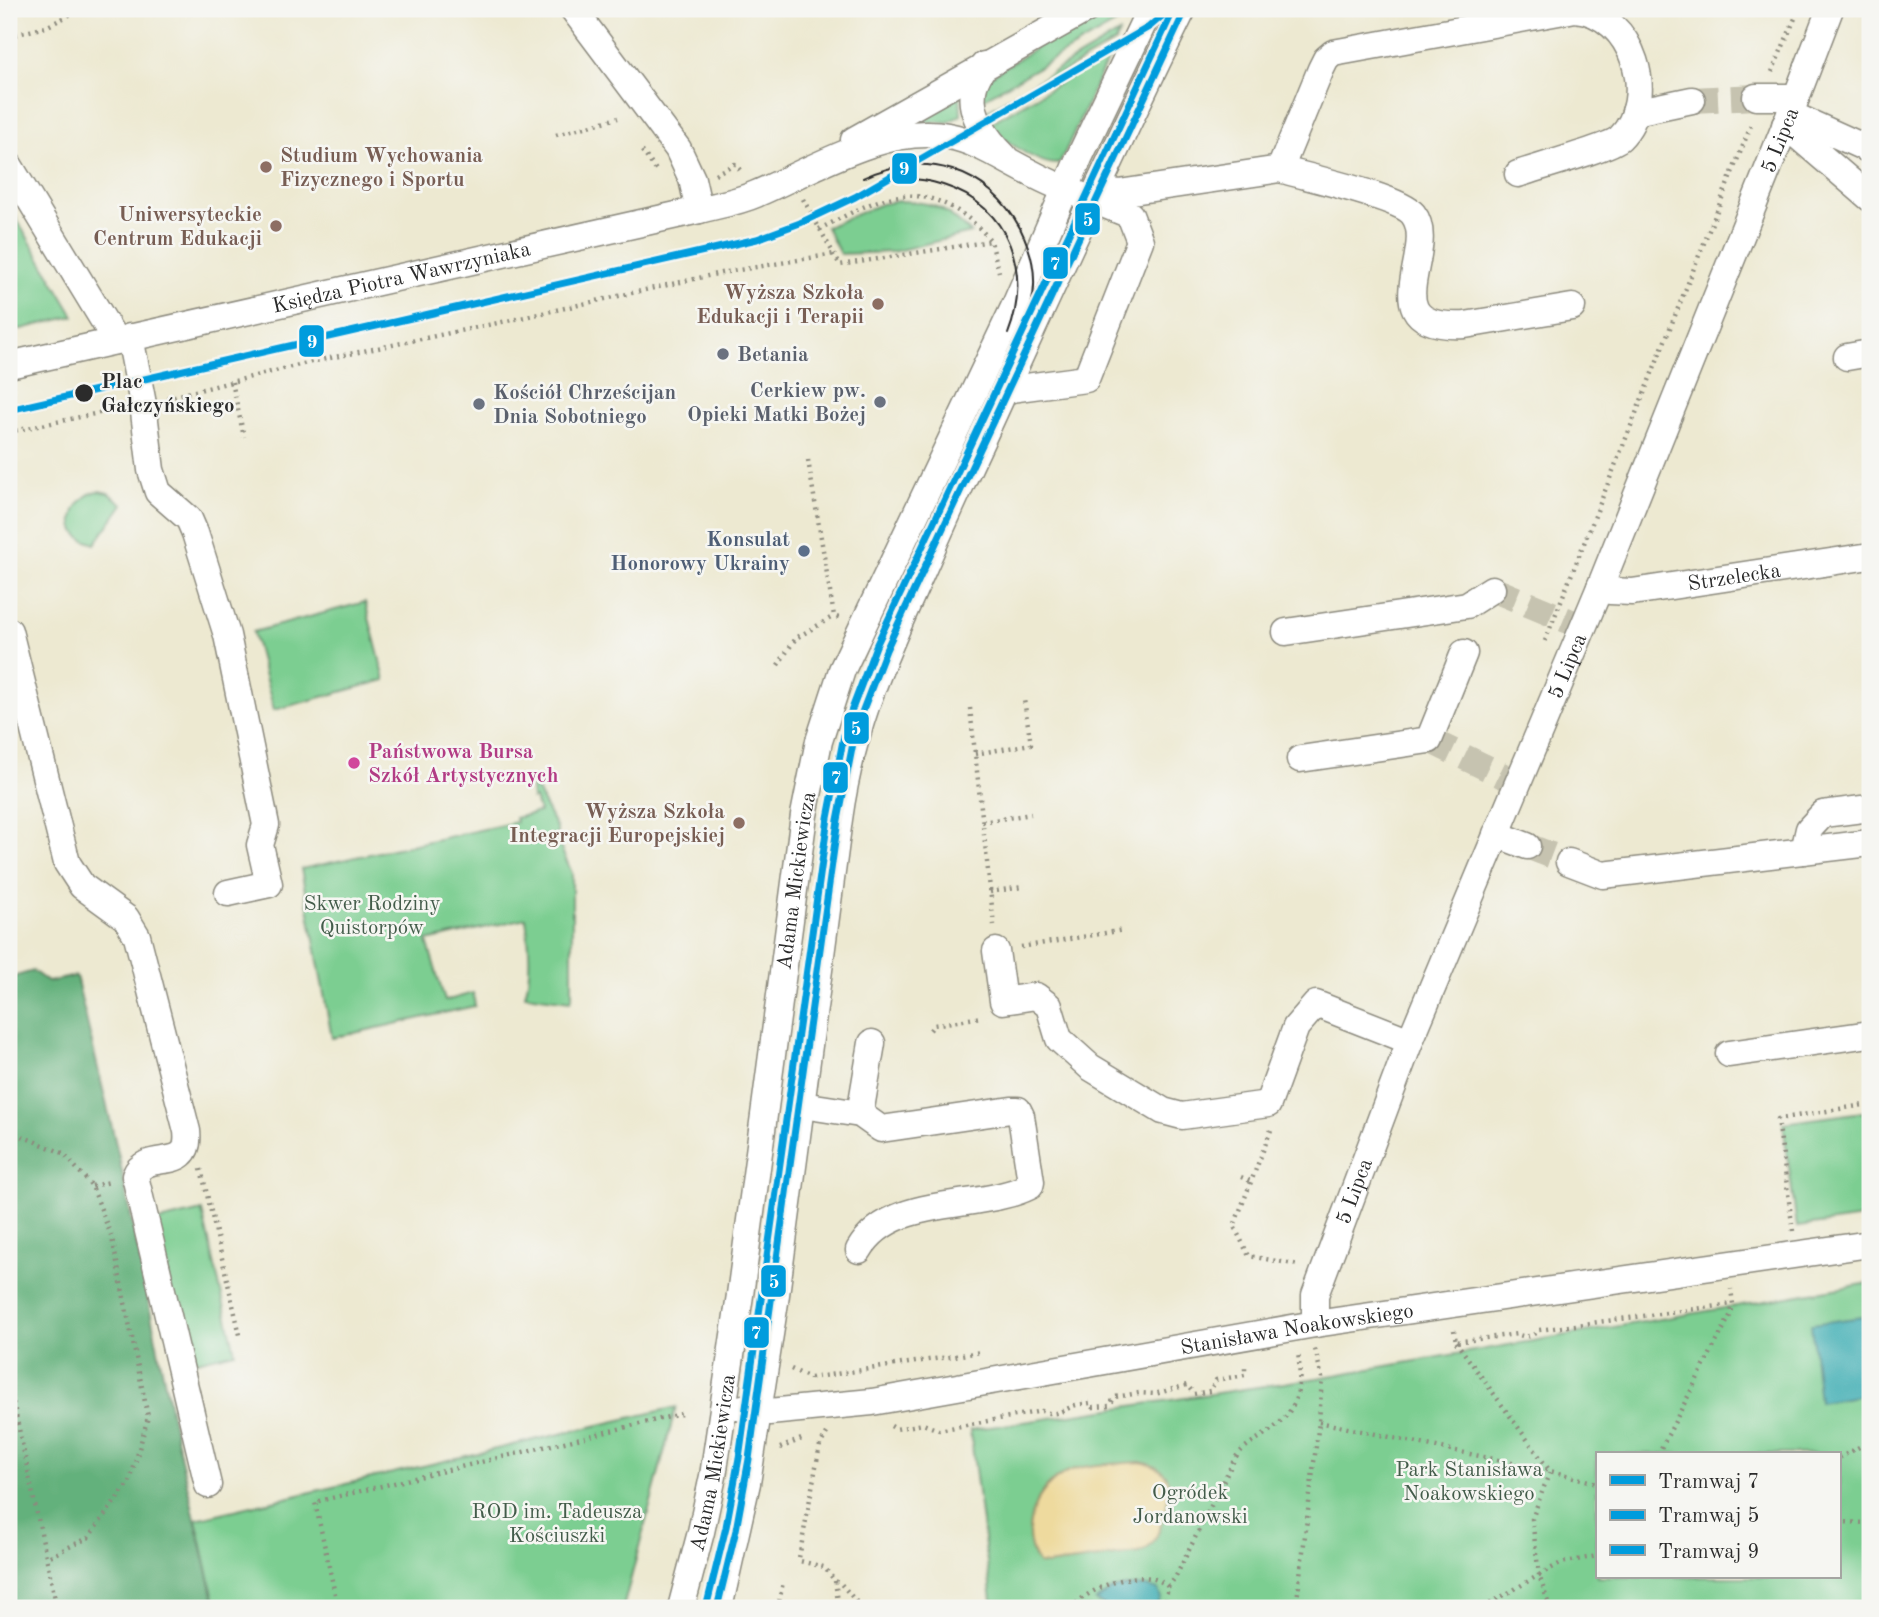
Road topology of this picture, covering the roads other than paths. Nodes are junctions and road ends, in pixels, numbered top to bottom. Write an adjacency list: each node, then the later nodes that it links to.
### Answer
1 (573, 9): 20 (street)
2 (1087, 9): 6 (street, Księdza Piotra Wawrzyniaka)
3 (1150, 9): 17 (street, Adama Mickiewicza)
4 (1183, 9): 18 (street, Adama Mickiewicza)
5 (1830, 9): 10 (street, 5 Lipca)
6 (984, 65): 13 (street, Księdza Piotra Wawrzyniaka); 16 (street, Księdza Piotra Wawrzyniaka)
7 (1760, 97): 10 (street)
8 (1692, 100): 9 (street)
9 (1635, 112): 14 (street); 15 (street)
10 (1790, 112): 11 (street); 19 (street); 26 (street, 5 Lipca)
11 (1870, 149)
12 (16, 155): 22 (street)
13 (1013, 164): 16 (street, Księdza Piotra Wawrzyniaka); 17 (street, Księdza Piotra Wawrzyniaka)
14 (1280, 169): 18 (street); 21 (street)
15 (1518, 174)
16 (794, 183): 20 (street, Księdza Piotra Wawrzyniaka)
17 (1065, 189): 18 (street, Księdza Piotra Wawrzyniaka); 49 (street, Adama Mickiewicza)
18 (1095, 194): 24 (street, Adama Mickiewicza); 24 (street, Księdza Piotra Wawrzyniaka)
19 (1870, 198)
20 (699, 210): 22 (street, Księdza Piotra Wawrzyniaka)
21 (1572, 307)
22 (123, 339): 23 (street, Księdza Piotra Wawrzyniaka); 38 (street)
23 (9, 365)
24 (1004, 390): 44 (street, Adama Mickiewicza)
25 (1870, 556): 26 (street, Strzelecka)
26 (1600, 587): 33 (street, 5 Lipca)
27 (1492, 589): 29 (street)
28 (9, 631): 51 (street)
29 (1286, 632)
30 (1464, 653): 31 (street)
31 (1300, 759)
32 (1870, 808): 36 (street)
33 (1496, 834): 35 (street); 41 (street, 5 Lipca)
34 (1870, 843): 36 (street)
35 (1527, 846)
36 (1804, 851): 37 (street)
37 (1569, 862)
38 (228, 893)
39 (996, 951): 41 (street)
40 (1870, 1034): 43 (street)
41 (1410, 1041): 48 (street, 5 Lipca)
42 (872, 1043): 45 (street)
43 (1729, 1054)
44 (802, 1105): 45 (street); 50 (street, Adama Mickiewicza)
45 (860, 1114): 47 (street)
46 (1870, 1244): 48 (street, Stanisława Noakowskiego)
47 (859, 1250)
48 (1315, 1324): 50 (street, Stanisława Noakowskiego)
49 (723, 1405): 50 (street, Stanisława Noakowskiego); 52 (street, Adama Mickiewicza)
50 (758, 1410): 53 (street, Adama Mickiewicza)
51 (208, 1485)
52 (681, 1608)
53 (719, 1608)

